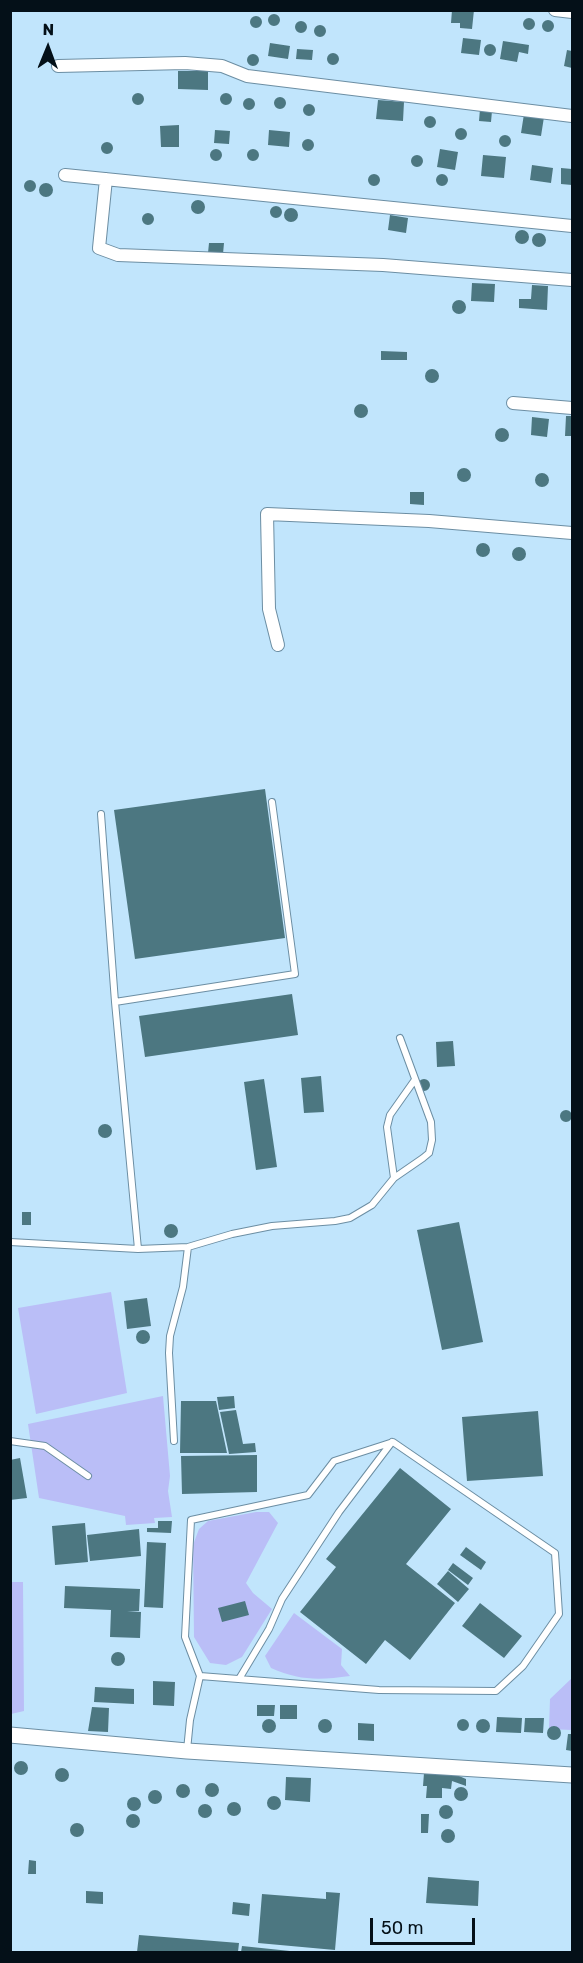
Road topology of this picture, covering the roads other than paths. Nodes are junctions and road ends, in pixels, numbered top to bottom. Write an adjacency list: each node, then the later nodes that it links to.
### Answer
1 (555, 10): 2 (street)
2 (573, 12)
3 (58, 66): 4 (street)
4 (573, 116)
5 (65, 175): 6 (street)
6 (106, 179): 7 (street); 8 (street)
7 (573, 226)
8 (573, 280)
9 (513, 402): 10 (street)
10 (573, 408)
11 (573, 533): 12 (street)
12 (278, 645)
13 (272, 802): 15 (lane)
14 (101, 814): 15 (lane)
15 (114, 1002): 21 (lane)
16 (400, 1038): 17 (lane)
17 (414, 1081): 18 (lane); 18 (lane)
18 (394, 1178): 20 (lane)
19 (10, 1242): 21 (lane)
20 (189, 1247): 21 (lane); 22 (lane)
21 (138, 1249)
22 (174, 1441)
23 (10, 1442): 25 (lane)
24 (393, 1442): 26 (lane); 27 (lane); 27 (lane)
25 (88, 1476)
26 (200, 1676): 27 (lane); 29 (lane)
27 (239, 1679)
28 (10, 1735): 29 (street)
29 (187, 1751): 30 (street)
30 (573, 1775)

